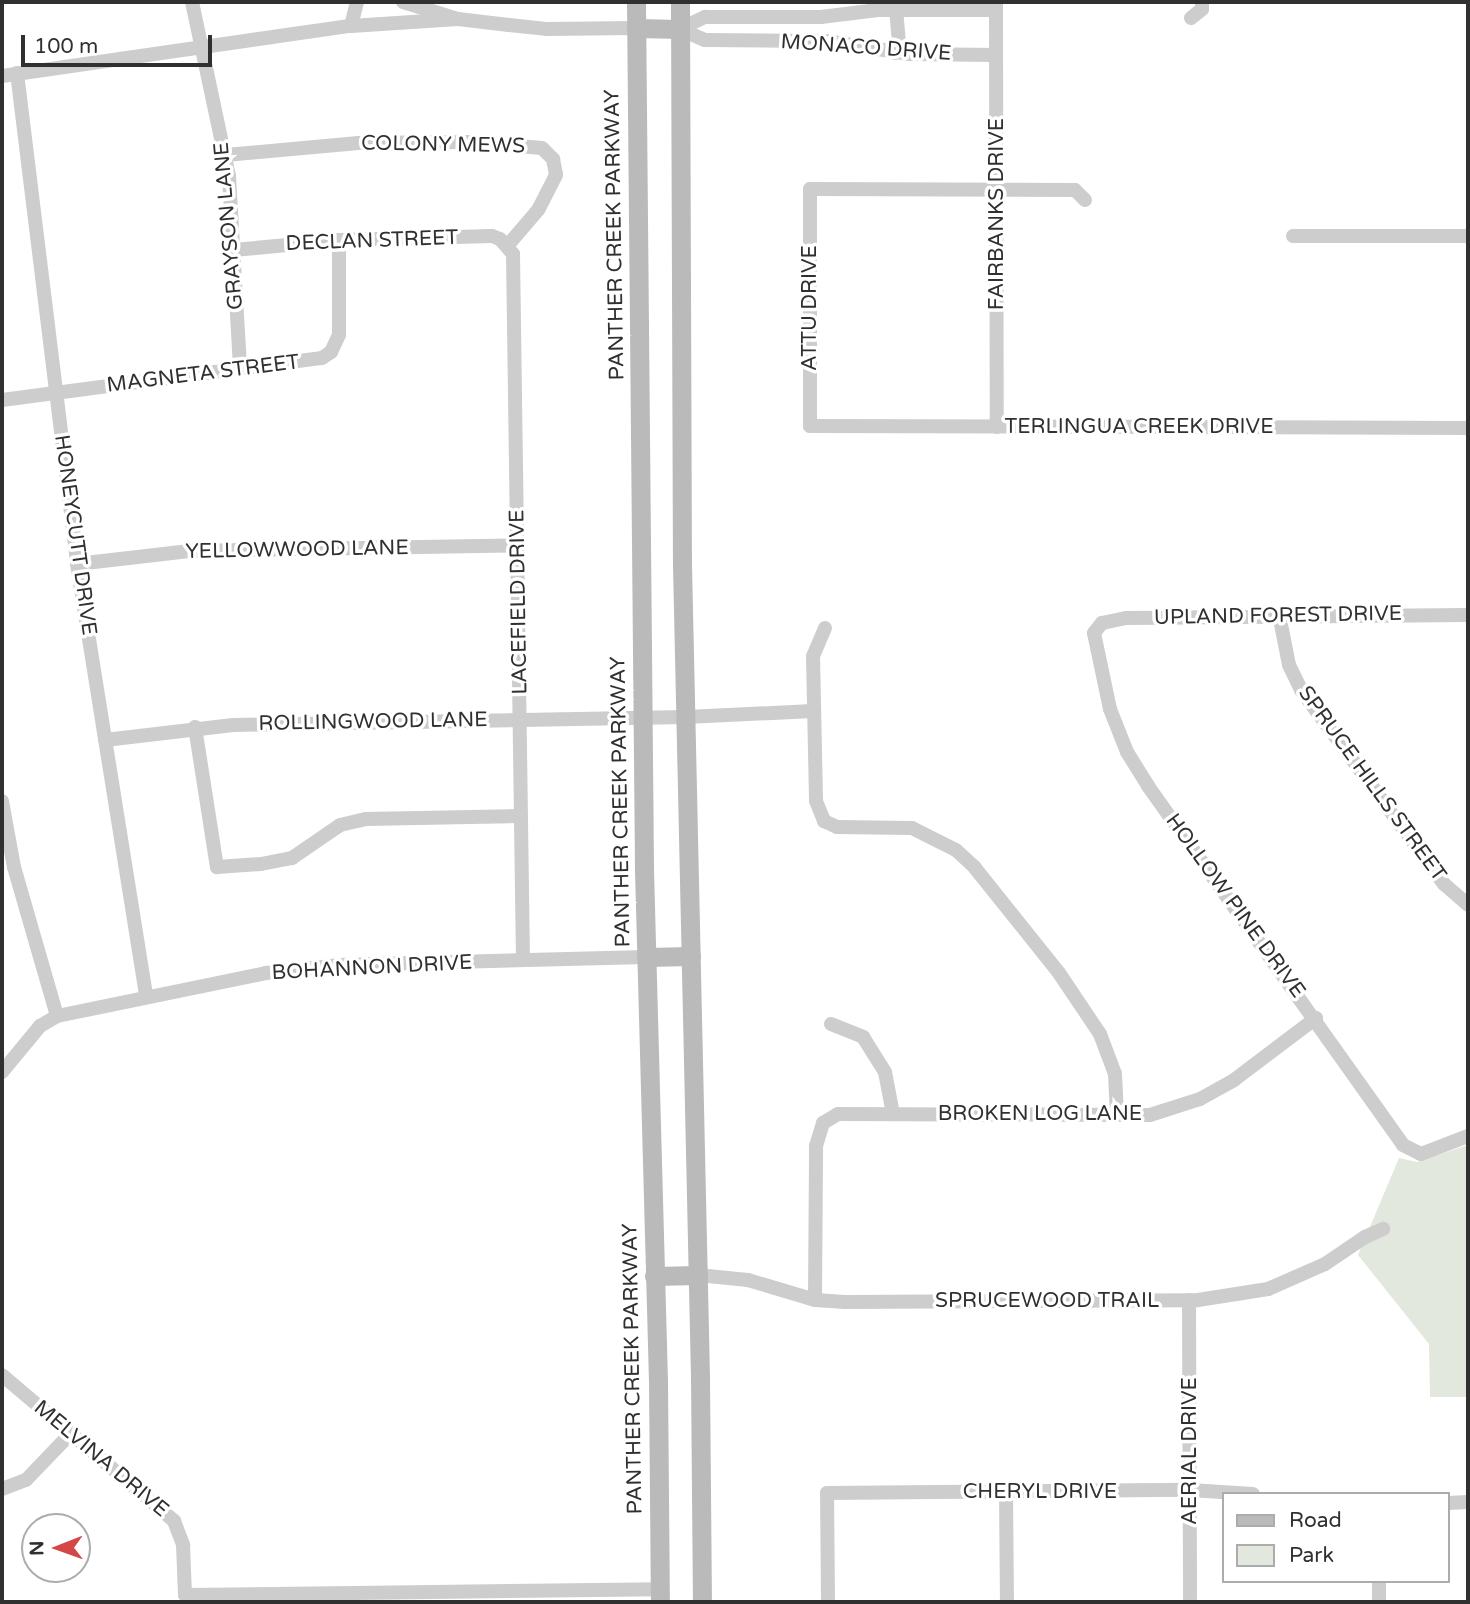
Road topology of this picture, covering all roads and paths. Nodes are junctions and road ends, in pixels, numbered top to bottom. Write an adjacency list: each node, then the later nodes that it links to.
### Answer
1 (192, 2): 14 (street, GRAYSON LANE)
2 (357, 2): 11 (street)
3 (403, 2): 10 (street)
4 (636, 2): 12 (main road, PANTHER CREEK PARKWAY)
5 (680, 2): 13 (main road)
6 (1202, 2): 9 (street)
7 (996, 6): 8 (street, MONACO DRIVE); 16 (street, FAIRBANKS DRIVE)
8 (896, 10): 13 (street, MONACO DRIVE); 15 (street)
9 (1191, 18)
10 (458, 19): 11 (street); 12 (street)
11 (351, 26): 14 (street)
12 (636, 29): 13 (main road); 42 (main road, PANTHER CREEK PARKWAY)
13 (680, 29): 15 (street, MONACO DRIVE); 40 (main road)
14 (200, 47): 17 (street); 19 (street, GRAYSON LANE)
15 (895, 53): 16 (street, MONACO DRIVE)
16 (996, 55): 20 (street, FAIRBANKS DRIVE)
17 (18, 73): 18 (street); 28 (street, HONEYCUTT DRIVE)
18 (2, 76)
19 (226, 155): 25 (street, COLONY MEWS); 26 (street, GRAYSON LANE)
20 (996, 190): 21 (street); 30 (street, ATTU DRIVE); 31 (street, FAIRBANKS DRIVE)
21 (1085, 200)
22 (1293, 236): 23 (street)
23 (1468, 236)
24 (339, 240): 25 (street, DECLAN STREET); 26 (street, DECLAN STREET); 27 (street, MAGNETA STREET)
25 (508, 245): 33 (street, LACEFIELD DRIVE)
26 (234, 250): 27 (street, GRAYSON LANE)
27 (240, 369): 28 (street, MAGNETA STREET)
28 (57, 393): 29 (street, MAGNETA STREET); 34 (street, HONEYCUTT DRIVE)
29 (2, 400)
30 (810, 426): 31 (street, TERLINGUA CREEK DRIVE)
31 (997, 427): 32 (street, TERLINGUA CREEK DRIVE)
32 (1468, 428)
33 (518, 545): 34 (street, YELLOWWOOD LANE); 41 (street, LACEFIELD DRIVE)
34 (77, 564): 44 (street, HONEYCUTT DRIVE)
35 (1279, 614): 36 (street, UPLAND FOREST DRIVE); 38 (street, UPLAND FOREST DRIVE); 48 (street, SPRUCE HILLS STREET)
36 (1468, 615)
37 (825, 628): 39 (street)
38 (1094, 633): 54 (street, HOLLOW PINE DRIVE)
39 (813, 711): 40 (street, ROLLINGWOOD LANE); 58 (street)
40 (686, 717): 42 (street, ROLLINGWOOD LANE); 49 (main road)
41 (520, 718): 42 (street, ROLLINGWOOD LANE); 43 (street, ROLLINGWOOD LANE); 46 (street, LACEFIELD DRIVE)
42 (642, 718): 50 (main road, PANTHER CREEK PARKWAY)
43 (195, 727): 44 (street, ROLLINGWOOD LANE); 46 (street)
44 (105, 740): 52 (street, HONEYCUTT DRIVE)
45 (2, 801): 47 (street)
46 (521, 816): 51 (street, LACEFIELD DRIVE)
47 (4, 828): 53 (street)
48 (1468, 905)
49 (691, 956): 50 (main road); 61 (main road)
50 (646, 957): 51 (street, BOHANNON DRIVE); 62 (main road, PANTHER CREEK PARKWAY)
51 (523, 960): 52 (street, BOHANNON DRIVE)
52 (146, 995): 53 (street, BOHANNON DRIVE)
53 (57, 1016): 56 (street, BOHANNON DRIVE)
54 (1316, 1018): 58 (street, BROKEN LOG LANE); 59 (street, HOLLOW PINE DRIVE)
55 (831, 1024): 57 (street)
56 (2, 1072)
57 (892, 1114): 58 (street, BROKEN LOG LANE); 63 (street, BROKEN LOG LANE)
58 (1117, 1115)
59 (1468, 1136)
60 (1383, 1229): 64 (street, SPRUCEWOOD TRAIL)
61 (698, 1275): 62 (main road); 63 (street, SPRUCEWOOD TRAIL); 75 (main road)
62 (654, 1276): 74 (main road, PANTHER CREEK PARKWAY)
63 (815, 1300): 64 (street, SPRUCEWOOD TRAIL)
64 (1189, 1300): 68 (street, AERIAL DRIVE)
65 (2, 1375): 66 (street, MELVINA DRIVE)
66 (71, 1433): 67 (street); 74 (street, MELVINA DRIVE)
67 (2, 1489)
68 (1190, 1490): 69 (street, CHERYL DRIVE); 70 (street, CHERYL DRIVE); 78 (street, AERIAL DRIVE)
69 (1006, 1492): 76 (street, CHERYL DRIVE); 77 (street)
70 (1222, 1492)
71 (1468, 1502): 72 (street)
72 (1449, 1503)
73 (1379, 1583): 79 (street)
74 (660, 1596)
75 (702, 1602)
76 (828, 1602)
77 (1007, 1602)
78 (1190, 1602)
79 (1379, 1602)

